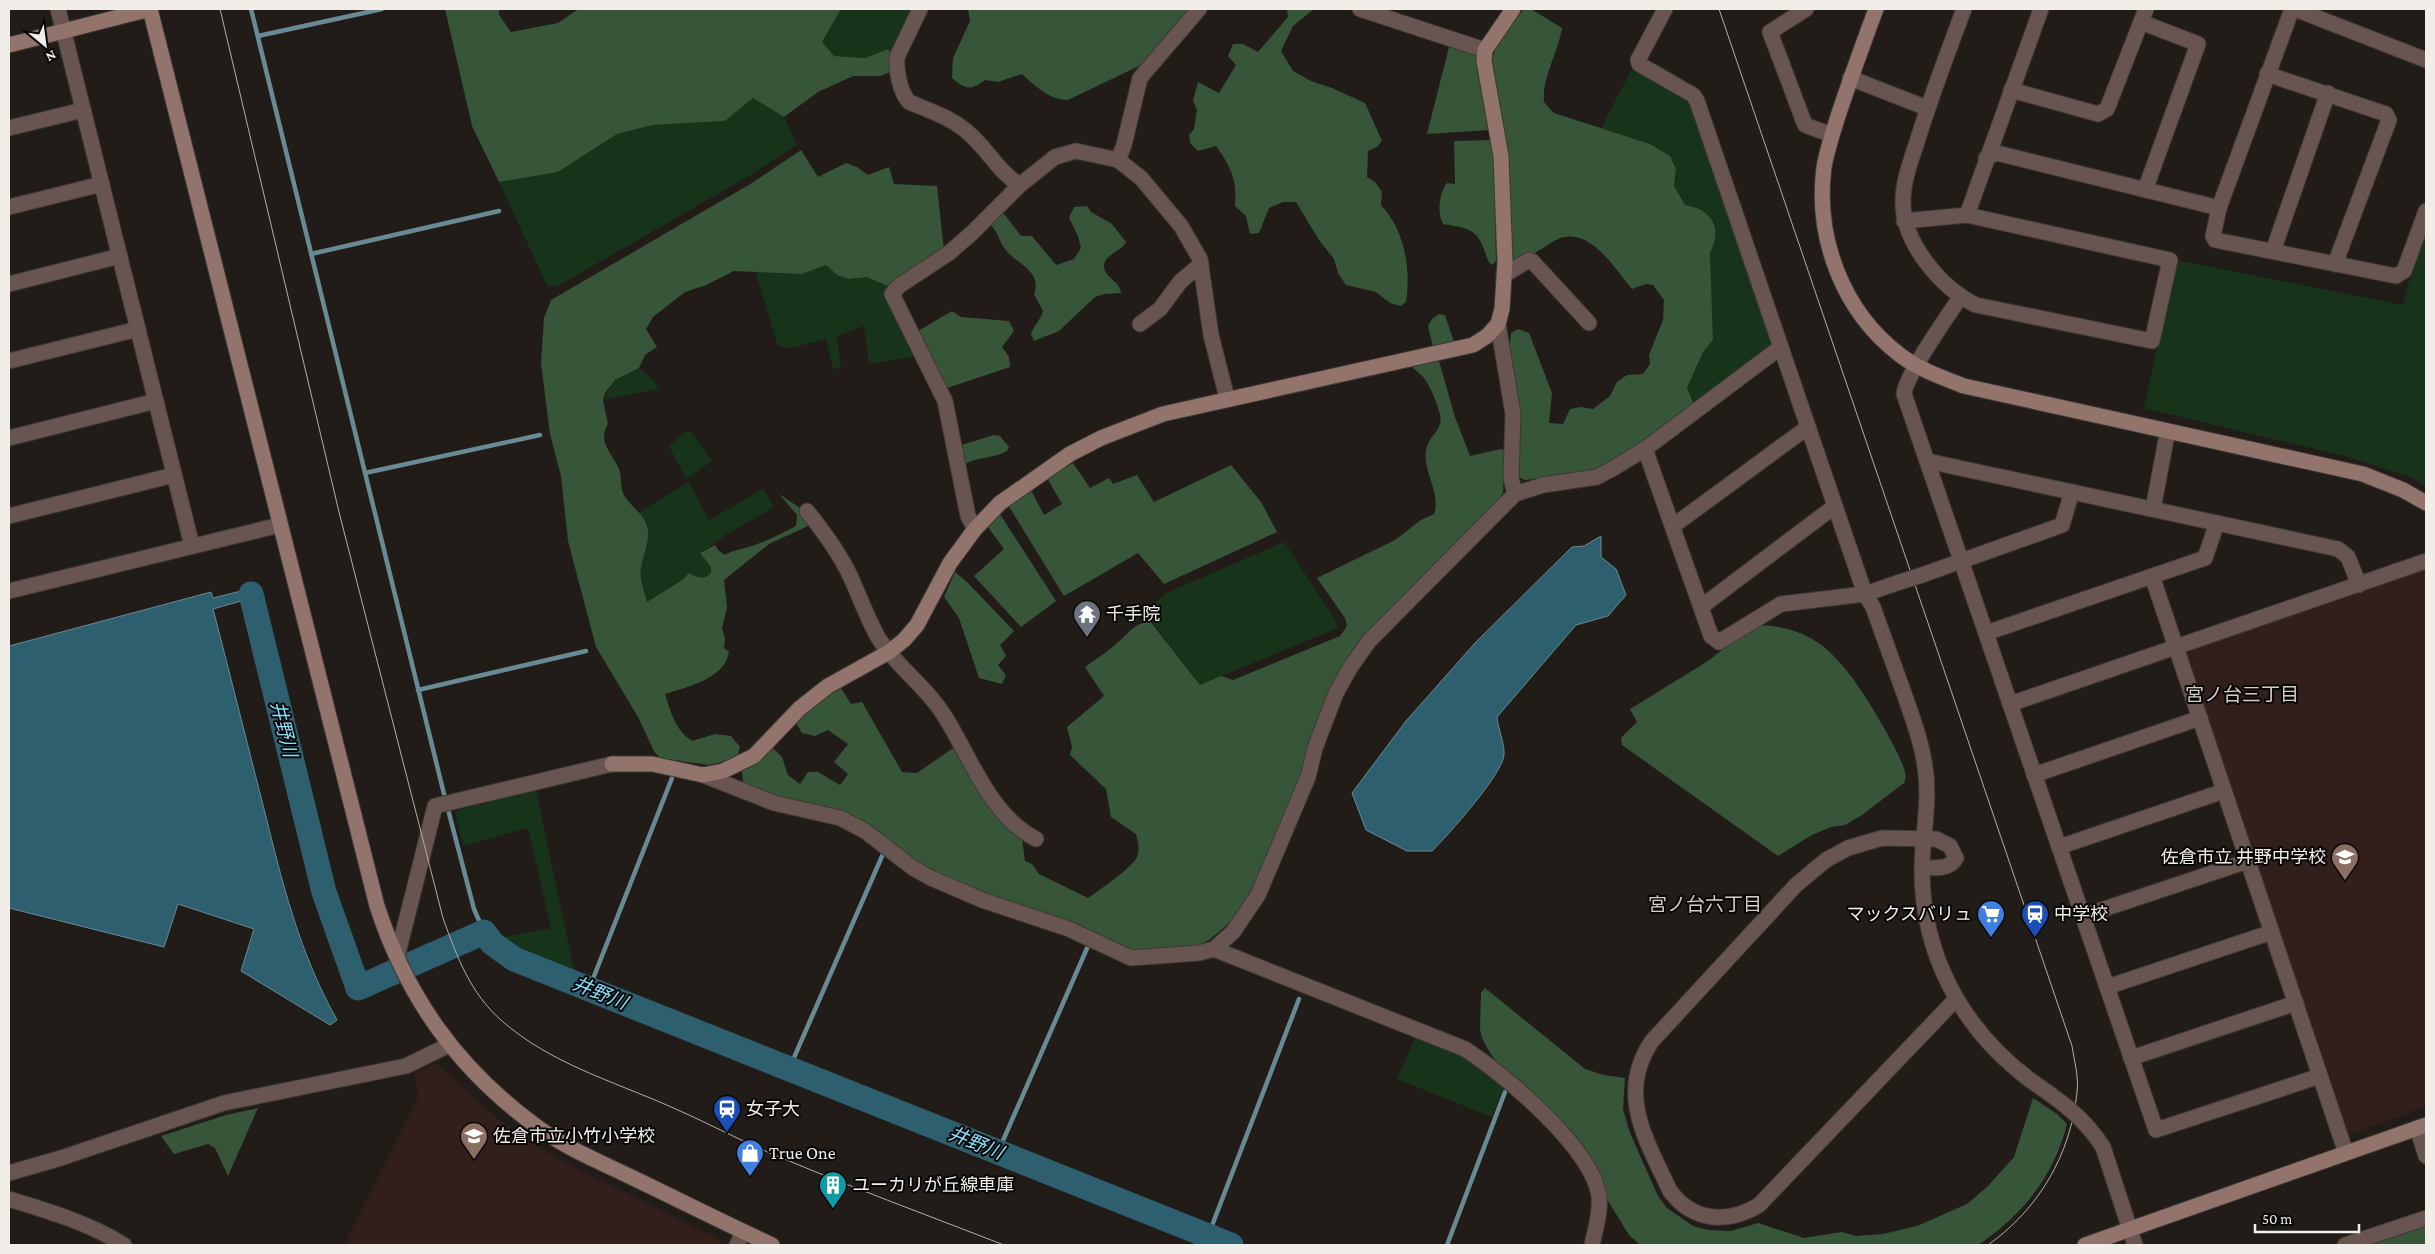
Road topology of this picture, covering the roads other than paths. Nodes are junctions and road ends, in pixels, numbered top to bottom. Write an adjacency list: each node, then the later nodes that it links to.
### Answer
1 (58, 9): 14 (street)
2 (150, 9): 14 (street); 66 (street)
3 (920, 9): 29 (street)
4 (1199, 9): 27 (street)
5 (1513, 9): 16 (street)
6 (1665, 9): 47 (street)
7 (1806, 9): 25 (street)
8 (1876, 9): 19 (street)
9 (1964, 9): 22 (street)
10 (2041, 9): 20 (street)
11 (2294, 9): 17 (street); 18 (street)
12 (1363, 10): 16 (street)
13 (2144, 15): 20 (street); 30 (street)
14 (64, 31): 15 (street); 23 (street)
15 (9, 46)
16 (1485, 50): 40 (street)
17 (2426, 60)
18 (2267, 74): 21 (street); 32 (street)
19 (1850, 78): 22 (street); 25 (street)
20 (2011, 90): 26 (street)
21 (2328, 93): 36 (street); 39 (street)
22 (1927, 108): 35 (street)
23 (84, 110): 24 (street); 28 (street)
24 (9, 128)
25 (1832, 135): 49 (street)
26 (1986, 158): 30 (street); 34 (street)
27 (1118, 160): 29 (street); 38 (street)
28 (102, 184): 31 (street); 37 (street)
29 (1020, 185): 68 (street)
30 (2145, 190): 32 (street)
31 (9, 207)
32 (2219, 208): 36 (street)
33 (2426, 210): 39 (street)
34 (1967, 215): 35 (street); 42 (street)
35 (1904, 221): 42 (street)
36 (2273, 251): 39 (street)
37 (120, 256): 41 (street); 46 (street)
38 (1201, 264): 44 (street); 50 (street)
39 (2335, 264)
40 (1504, 275): 43 (street); 45 (street)
41 (9, 284)
42 (1960, 296): 49 (street)
43 (1589, 323)
44 (1140, 324)
45 (1498, 324): 50 (street); 59 (street)
46 (138, 329): 48 (street); 51 (street)
47 (1781, 347): 52 (street); 55 (street)
48 (9, 361)
49 (1917, 365): 56 (street); 60 (street)
50 (1227, 398): 68 (street)
51 (156, 401): 53 (street); 57 (street)
52 (1808, 427): 61 (street); 67 (street)
53 (9, 438)
54 (2166, 440): 62 (street)
55 (1645, 449): 59 (street); 67 (street)
56 (1927, 461): 58 (street); 70 (street)
57 (174, 475): 64 (street); 69 (street)
58 (2072, 492): 62 (street); 70 (street)
59 (1515, 494): 92 (street)
60 (2426, 504)
61 (1835, 506): 75 (street); 76 (street)
62 (2152, 510): 65 (street)
63 (807, 511): 79 (street)
64 (9, 516)
65 (2217, 523): 72 (street); 73 (street)
66 (280, 525): 69 (street); 93 (street)
67 (1672, 526): 76 (street)
68 (975, 529): 79 (street)
69 (192, 546): 74 (street)
70 (1962, 561): 75 (street, bridge); 77 (street)
71 (2426, 561): 73 (street)
72 (2152, 576): 77 (street); 78 (street)
73 (2359, 585): 78 (street)
74 (9, 591)
75 (1865, 594): 76 (street); 85 (street)
76 (1701, 607)
77 (1986, 633): 80 (street)
78 (2176, 647): 80 (street); 81 (street)
79 (889, 652): 82 (street); 86 (street)
80 (2010, 704): 83 (street)
81 (2200, 718): 83 (street); 84 (street)
82 (704, 775): 92 (street); 93 (street)
83 (2034, 775): 87 (street)
84 (2224, 791): 87 (street); 88 (street)
85 (1923, 839): 89 (street); 89 (street); 95 (street)
86 (1036, 840)
87 (2059, 847): 90 (street)
88 (2248, 861): 90 (street); 91 (street)
89 (1922, 867): 95 (street)
90 (2083, 916): 94 (street)
91 (2272, 932): 94 (street); 96 (street)
92 (1214, 949): 110 (street)
93 (396, 957): 97 (street)
94 (2107, 988): 98 (street)
95 (1956, 999): 106 (street, bridge)
96 (2296, 1003): 98 (street); 99 (street)
97 (449, 1045): 103 (street); 107 (street)
98 (2131, 1058): 99 (street)
99 (2320, 1076): 101 (street)
100 (2421, 1127): 101 (street); 102 (street)
101 (2346, 1153): 106 (street)
102 (2426, 1156)
103 (9, 1173)
104 (9, 1199): 108 (street)
105 (2426, 1218): 113 (street)
106 (2129, 1229): 111 (street); 112 (street)
107 (740, 1238): 109 (street)
108 (124, 1245)
109 (772, 1245)
110 (1592, 1245)
111 (2086, 1245)
112 (2135, 1245)
113 (2345, 1245)

